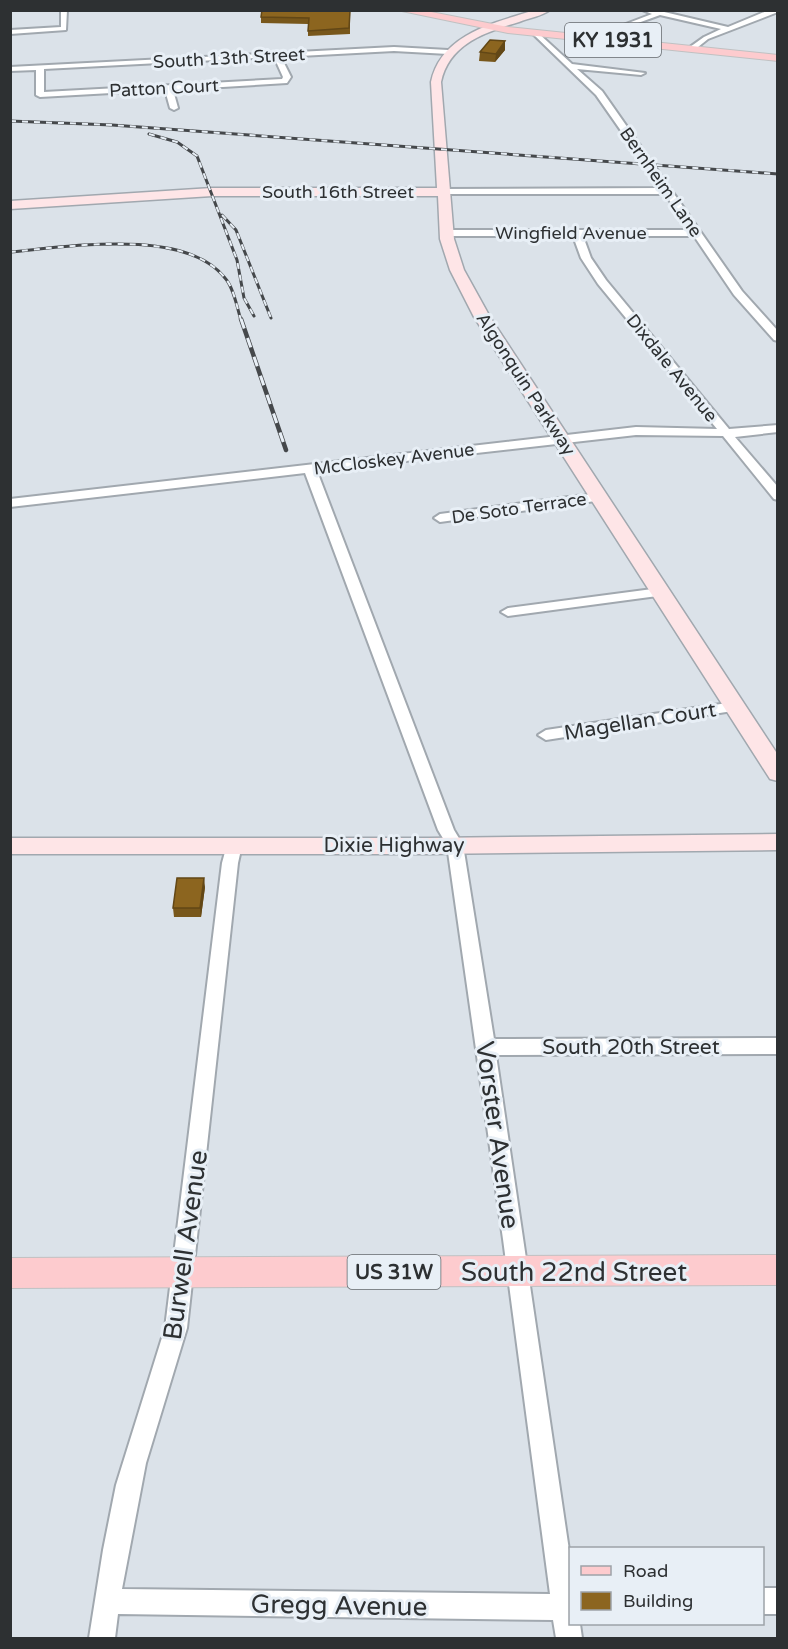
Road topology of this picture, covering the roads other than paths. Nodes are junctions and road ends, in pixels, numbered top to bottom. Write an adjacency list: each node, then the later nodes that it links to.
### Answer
1 (64, 10): 10 (street)
2 (402, 10): 8 (main road)
3 (546, 10): 8 (main road)
4 (645, 10): 7 (street)
5 (666, 10): 7 (street)
6 (776, 10): 9 (street)
7 (658, 14): 9 (street); 12 (street)
8 (496, 28): 11 (main road, KY 1931); 14 (main road)
9 (728, 29): 13 (street)
10 (10, 32)
11 (535, 33): 12 (main road, KY 1931); 17 (street, Bernheim Lane)
12 (592, 38): 13 (main road, KY 1931)
13 (693, 49): 16 (main road, KY 1931)
14 (448, 52): 15 (street, South 13th Street); 24 (main road, Algonquin Parkway)
15 (277, 55): 18 (street, South 13th Street); 21 (street, Patton Court)
16 (777, 58)
17 (572, 66): 20 (street); 23 (street, Bernheim Lane)
18 (40, 68): 19 (street, South 13th Street); 21 (street, Patton Court)
19 (10, 69)
20 (641, 73)
21 (168, 87): 22 (street)
22 (174, 108)
23 (666, 191): 24 (street, South 16th Street); 26 (street, Bernheim Lane)
24 (443, 192): 25 (main road, South 16th Street); 27 (main road, Algonquin Parkway)
25 (10, 205)
26 (696, 232): 28 (street, Wingfield Avenue); 29 (street, Bernheim Lane)
27 (446, 233): 28 (street, Wingfield Avenue); 32 (main road, Algonquin Parkway)
28 (577, 233): 31 (street, Dixdale Avenue)
29 (777, 338)
30 (777, 428): 31 (street, McCloskey Avenue)
31 (726, 433): 32 (street, McCloskey Avenue); 34 (street, Dixdale Avenue)
32 (562, 440): 33 (street, McCloskey Avenue); 35 (main road, Algonquin Parkway)
33 (310, 469): 36 (street, McCloskey Avenue); 45 (street, Vorster Avenue)
34 (777, 496)
35 (598, 497): 37 (street, De Soto Terrace); 38 (main road, Algonquin Parkway)
36 (10, 503)
37 (440, 518)
38 (660, 592): 39 (street); 40 (main road, Algonquin Parkway)
39 (508, 612)
40 (734, 707): 41 (street, Magellan Court); 42 (main road, Algonquin Parkway)
41 (546, 735)
42 (777, 774)
43 (777, 842): 45 (main road, Dixie Highway)
44 (234, 845): 45 (main road, Dixie Highway); 46 (main road, Dixie Highway); 52 (street, Burwell Avenue)
45 (455, 845): 48 (street, Vorster Avenue)
46 (10, 846)
47 (777, 1046): 48 (street, South 20th Street)
48 (485, 1047): 50 (street, Vorster Avenue)
49 (777, 1270): 50 (main road, South 22nd Street / US 31W)
50 (517, 1271): 52 (main road, South 22nd Street / US 31W); 54 (street, Vorster Avenue)
51 (10, 1273): 52 (main road, South 22nd Street / US 31W)
52 (184, 1273): 53 (street, Burwell Avenue)
53 (107, 1600): 54 (street, Gregg Avenue); 55 (street, Burwell Avenue)
54 (567, 1607): 56 (street, Vorster Avenue)
55 (102, 1638)
56 (569, 1638)

